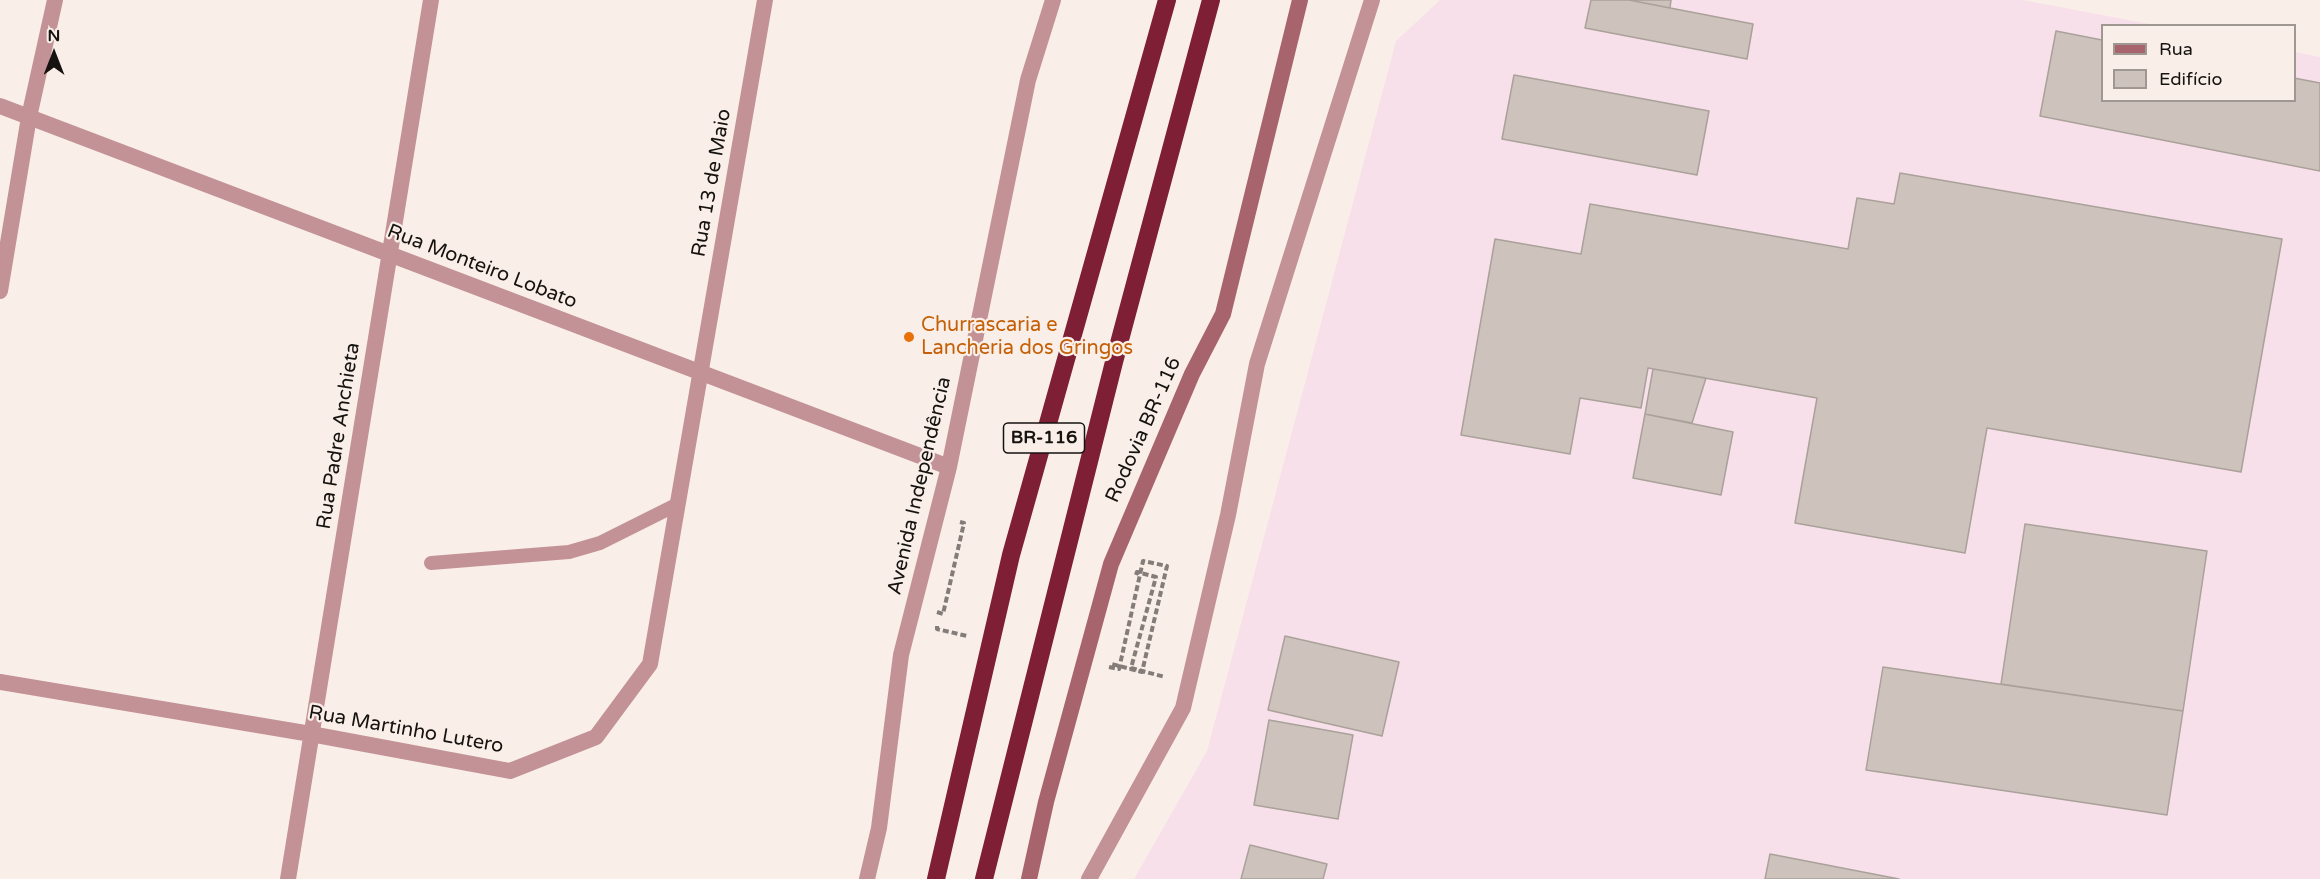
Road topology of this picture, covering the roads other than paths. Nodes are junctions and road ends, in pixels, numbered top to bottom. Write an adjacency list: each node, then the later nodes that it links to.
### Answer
1 (55, 0): 10 (street)
2 (430, 0): 11 (street, Rua Padre Anchieta)
3 (765, 0): 13 (street, Rua 13 de Maio)
4 (1053, 0): 14 (street, Avenida Independência)
5 (1167, 0): 21 (highway, BR-116)
6 (1211, 0): 22 (highway, Rodovia BR-116 / BR-116)
7 (1300, 0): 23 (main road, Rodovia BR-116)
8 (1372, 0): 24 (street)
9 (0, 106): 10 (street, Rua Monteiro Lobato)
10 (28, 117): 11 (street, Rua Monteiro Lobato); 12 (street)
11 (389, 254): 13 (street, Rua Monteiro Lobato); 18 (street, Rua Padre Anchieta)
12 (0, 291)
13 (701, 373): 14 (street, Rua Monteiro Lobato); 15 (street, Rua Martinho Lutero)
14 (950, 467): 20 (street, Avenida Independência)
15 (678, 504): 16 (lane); 18 (street, Rua Martinho Lutero)
16 (431, 563)
17 (0, 682): 18 (street, Rua Martinho Lutero)
18 (312, 734): 19 (street, Rua Padre Anchieta)
19 (288, 879)
20 (867, 879)
21 (936, 879)
22 (984, 879)
23 (1029, 879)
24 (1089, 879)

